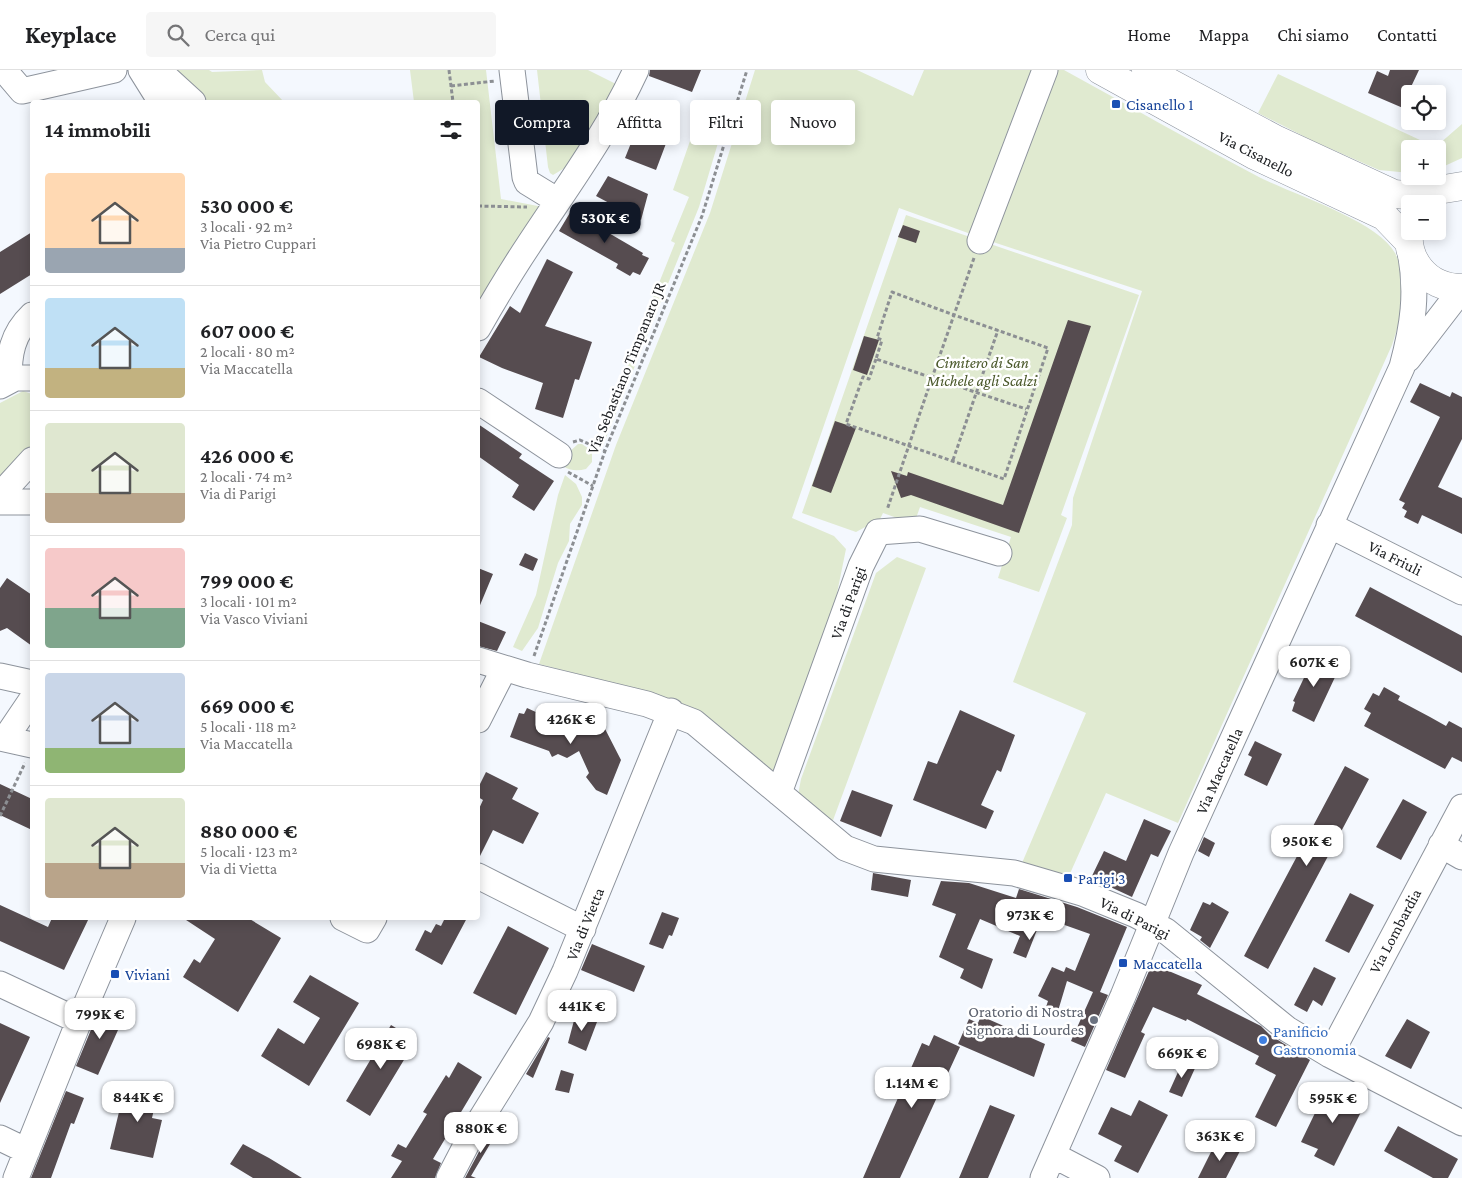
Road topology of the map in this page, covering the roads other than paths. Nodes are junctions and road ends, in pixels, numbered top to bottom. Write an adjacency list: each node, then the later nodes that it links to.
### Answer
1 (4, 70): 2 (street)
2 (114, 70)
3 (141, 70): 10 (street)
4 (158, 70): 11 (street)
5 (636, 70): 13 (street)
6 (1044, 70): 17 (street)
7 (1100, 70): 14 (main road, Via Cisanello)
8 (1146, 70): 12 (main road, Via Cisanello)
9 (512, 74): 13 (street)
10 (160, 100)
11 (191, 100)
12 (1446, 190)
13 (556, 204): 20 (street)
14 (1401, 231)
15 (1409, 240): 21 (street, Via Maccatella)
16 (1410, 240): 18 (main road, Via Cisanello)
17 (980, 241)
18 (1462, 288): 21 (street, Via Maccatella)
19 (30, 317): 22 (street)
20 (480, 325)
21 (1402, 367): 29 (street, Via Maccatella)
22 (14, 381)
23 (480, 402): 24 (street)
24 (559, 455)
25 (30, 462): 26 (street)
26 (0, 496)
27 (0, 502): 28 (street)
28 (30, 502)
29 (1329, 525): 31 (street, Via Friuli); 48 (street, Via Maccatella)
30 (999, 553): 41 (street, Via di Parigi)
31 (1462, 592)
32 (480, 661): 33 (street, Via di Parigi)
33 (504, 669): 37 (street, Via di Parigi); 38 (street)
34 (0, 676): 35 (street)
35 (30, 683)
36 (30, 702): 39 (street)
37 (671, 711): 41 (street, Via di Parigi); 49 (street, Via di Vietta)
38 (480, 716)
39 (3, 738): 40 (street)
40 (30, 750)
41 (779, 793): 48 (street, Via di Parigi)
42 (1462, 807): 43 (street, Via Lombardia)
43 (1452, 851): 52 (street, Via Lombardia)
44 (480, 877): 49 (street)
45 (122, 920): 51 (street)
46 (352, 920): 47 (street)
47 (371, 924)
48 (1151, 924): 52 (street, Via di Parigi); 56 (street, Via Maccatella)
49 (583, 929): 58 (street, Via di Vietta)
50 (0, 984): 51 (street)
51 (78, 1021): 55 (street)
52 (1330, 1054): 53 (street, Via di Parigi)
53 (1462, 1123)
54 (0, 1138): 55 (street)
55 (27, 1151): 57 (street)
56 (1053, 1155): 59 (street, Via Maccatella); 60 (street)
57 (16, 1178)
58 (449, 1178)
59 (1043, 1178)
60 (1096, 1178)

